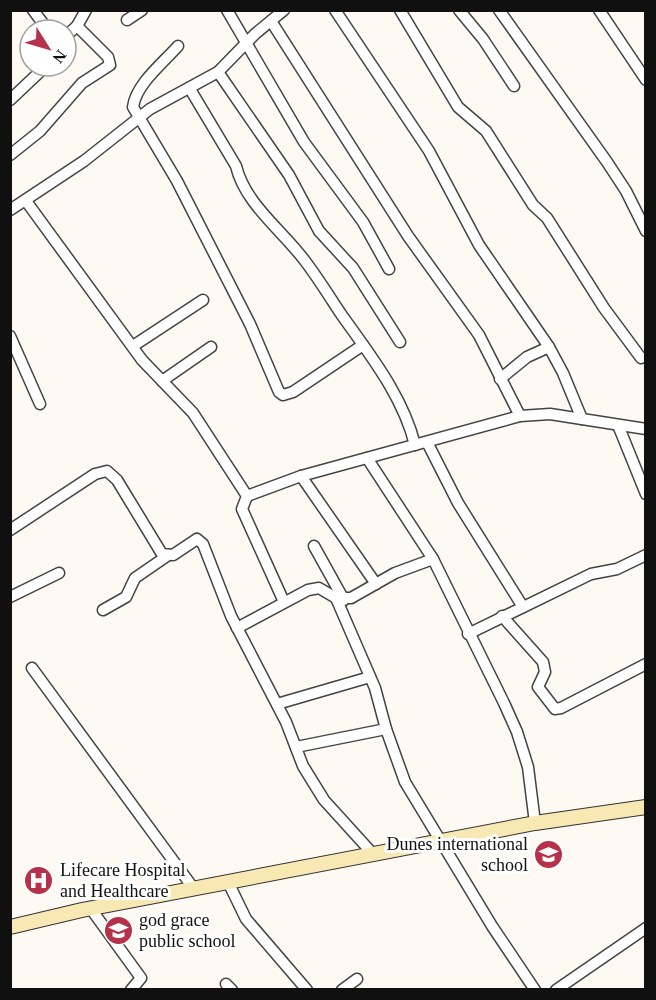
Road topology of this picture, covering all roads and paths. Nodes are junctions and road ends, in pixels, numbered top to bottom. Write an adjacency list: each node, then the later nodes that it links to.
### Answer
1 (86, 10): 12 (street)
2 (142, 10): 10 (street)
3 (227, 10): 14 (street)
4 (284, 10): 11 (street)
5 (335, 10): 34 (street)
6 (400, 10): 35 (street)
7 (459, 10): 19 (street)
8 (499, 10): 26 (street)
9 (599, 10): 18 (street)
10 (127, 20)
11 (271, 21): 14 (street); 36 (street)
12 (78, 24)
13 (78, 27): 23 (street)
14 (245, 44): 16 (street); 27 (street)
15 (178, 46): 22 (street)
16 (218, 72): 20 (street); 30 (street)
17 (33, 78): 21 (street)
18 (645, 80)
19 (514, 86)
20 (190, 89): 22 (street); 31 (street)
21 (10, 100)
22 (138, 117): 24 (street); 31 (street)
23 (10, 155)
24 (26, 201): 25 (street); 32 (street)
25 (10, 210)
26 (645, 231)
27 (389, 269)
28 (203, 300): 32 (street)
29 (10, 336): 38 (street)
30 (400, 342)
31 (363, 345): 44 (street)
32 (133, 346): 37 (street)
33 (211, 347): 37 (street)
34 (549, 347): 36 (street); 40 (street)
35 (641, 358)
36 (500, 379): 39 (street)
37 (162, 381): 48 (street)
38 (40, 404)
39 (520, 416): 40 (street); 43 (street)
40 (582, 419): 41 (street)
41 (618, 425): 42 (street); 47 (street)
42 (645, 429)
43 (427, 442): 44 (street); 59 (street)
44 (415, 445): 45 (street)
45 (367, 458): 46 (street); 53 (street)
46 (301, 476): 48 (street); 55 (street)
47 (645, 494)
48 (247, 496): 58 (street)
49 (10, 530): 52 (street)
50 (314, 546): 57 (street)
51 (645, 555): 59 (street)
52 (167, 556): 60 (street); 62 (street)
53 (433, 559): 55 (street); 63 (street)
54 (59, 573): 56 (street)
55 (376, 584): 57 (street)
56 (10, 597)
57 (340, 599): 58 (street); 66 (street)
58 (284, 602): 62 (street)
59 (523, 607): 61 (street)
60 (103, 610)
61 (502, 616): 63 (street); 64 (street)
62 (237, 628): 67 (street)
63 (468, 634): 71 (street)
64 (645, 664)
65 (32, 668): 75 (street)
66 (370, 677): 67 (street); 68 (street)
67 (277, 704): 69 (street)
68 (386, 729): 69 (street); 72 (street)
69 (296, 747): 73 (street)
70 (645, 807): 71 (main road)
71 (535, 823): 72 (main road)
72 (439, 842): 73 (main road); 83 (street)
73 (374, 854): 74 (main road)
74 (228, 882): 75 (main road); 81 (street)
75 (194, 889): 76 (main road)
76 (91, 909): 77 (main road); 80 (street)
77 (10, 927)
78 (645, 928): 84 (street)
79 (357, 979): 82 (street)
80 (131, 990)
81 (307, 990)
82 (342, 990)
83 (535, 990)
84 (556, 990)

